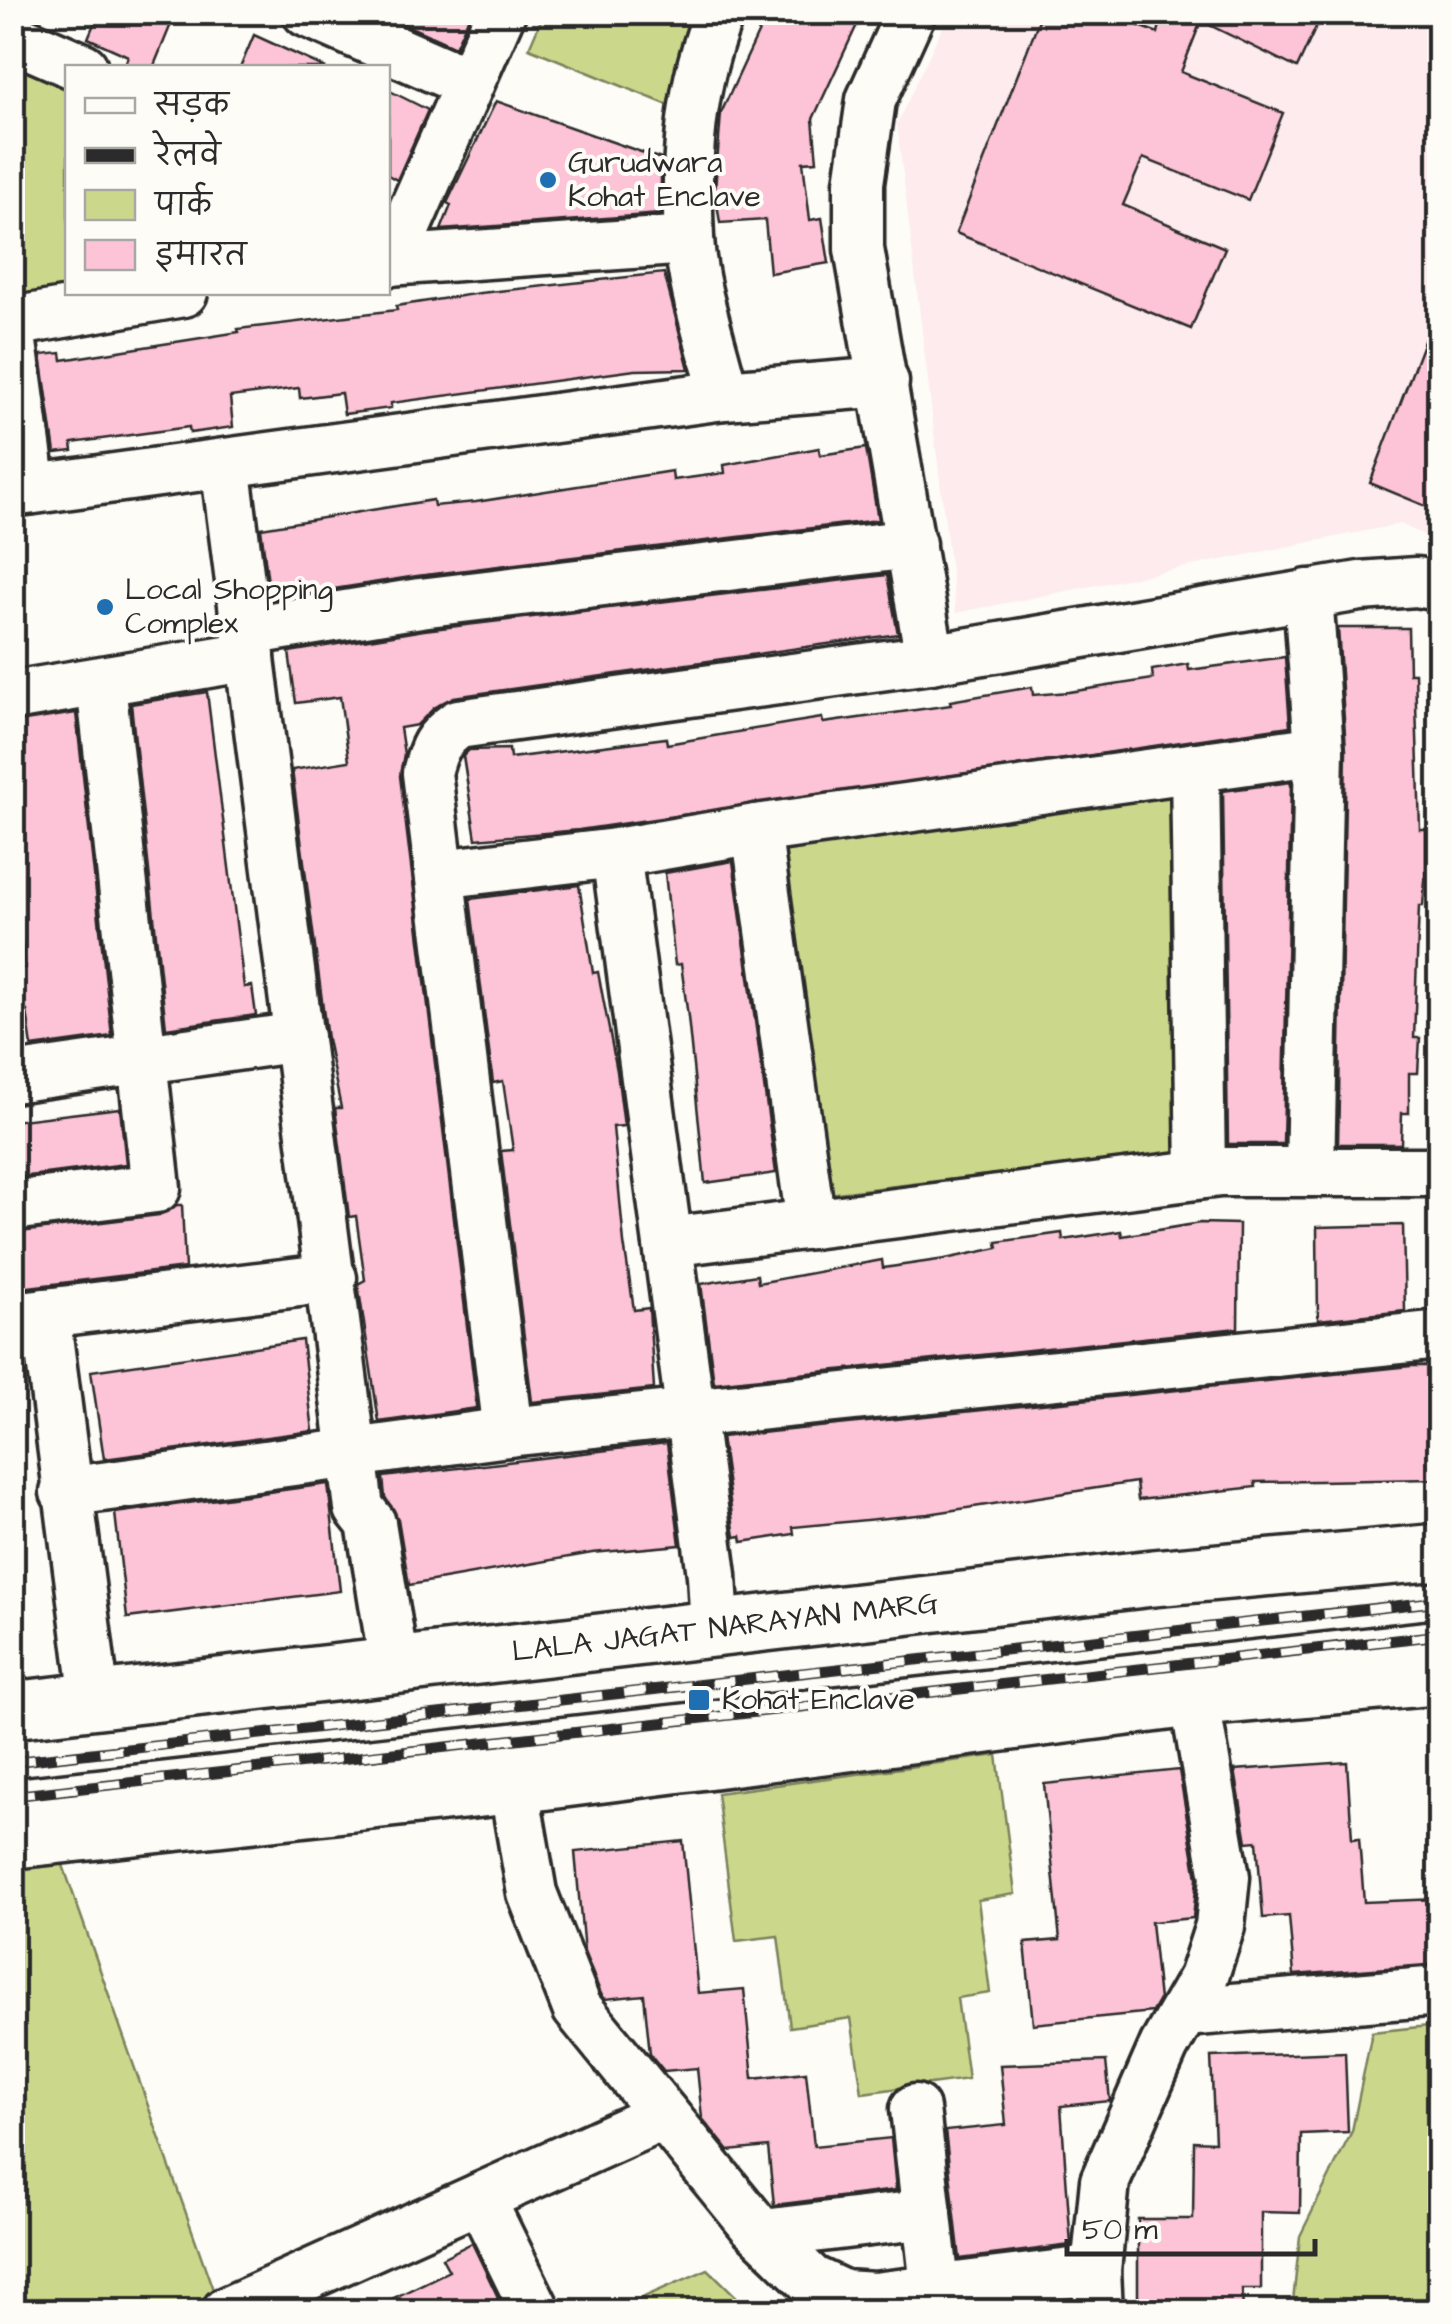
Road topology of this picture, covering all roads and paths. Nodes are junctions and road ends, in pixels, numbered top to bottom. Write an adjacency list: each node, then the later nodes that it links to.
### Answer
1 (308, 12): 7 (street)
2 (501, 12): 7 (street)
3 (720, 12): 9 (street)
4 (911, 12): 15 (street)
5 (12, 36): 6 (street)
6 (76, 65)
7 (469, 84): 8 (street)
8 (400, 206): 10 (street)
9 (690, 240): 11 (street); 16 (street)
10 (390, 256)
11 (390, 261)
12 (166, 295): 13 (street)
13 (12, 322)
14 (12, 343): 18 (street)
15 (884, 382): 16 (street); 19 (street)
16 (724, 395): 17 (street)
17 (226, 464): 18 (street); 22 (street)
18 (22, 490)
19 (911, 544): 22 (street); 23 (street)
20 (1440, 586): 21 (street)
21 (1308, 594): 23 (street); 26 (street)
22 (248, 644): 24 (street); 31 (street)
23 (930, 659): 30 (street)
24 (101, 684): 25 (street); 32 (street)
25 (12, 696)
26 (1320, 750): 27 (street); 35 (street)
27 (1195, 767): 28 (street); 37 (street)
28 (756, 829): 29 (street); 40 (street)
29 (616, 852): 30 (street); 41 (street)
30 (440, 874): 46 (street)
31 (298, 1037): 32 (street); 42 (street)
32 (144, 1059): 33 (street); 39 (street)
33 (12, 1078)
34 (1440, 1143): 36 (street)
35 (1310, 1172): 36 (street); 37 (street)
36 (1439, 1172): 38 (street)
37 (1202, 1174): 40 (street)
38 (1440, 1187)
39 (12, 1206)
40 (810, 1224): 41 (street)
41 (668, 1242): 45 (street)
42 (332, 1278): 43 (street); 47 (street)
43 (29, 1315): 48 (street)
44 (1440, 1334): 45 (street)
45 (691, 1414): 46 (street); 50 (street)
46 (508, 1432): 47 (street)
47 (352, 1455): 48 (street); 52 (street)
48 (66, 1492): 55 (street)
49 (1440, 1552): 50 (main road, LALA JAGAT NARAYAN MARG)
50 (714, 1628): 52 (main road, LALA JAGAT NARAYAN MARG)
51 (1440, 1648): 54 (main road)
52 (380, 1666): 55 (main road, LALA JAGAT NARAYAN MARG)
53 (1440, 1680): 54 (street)
54 (1196, 1687): 57 (main road); 61 (street)
55 (95, 1700): 56 (main road, LALA JAGAT NARAYAN MARG)
56 (12, 1710)
57 (514, 1769): 58 (main road); 59 (street); 63 (street)
58 (12, 1806)
59 (12, 1844)
60 (1440, 1992): 61 (street)
61 (1184, 2012): 68 (street)
62 (915, 2109): 65 (street)
63 (664, 2115): 64 (street); 66 (street)
64 (480, 2198): 70 (street); 71 (street)
65 (927, 2214): 66 (street); 67 (street)
66 (764, 2234): 69 (street)
67 (935, 2286): 68 (street); 69 (street)
68 (1097, 2291)
69 (807, 2296)
70 (226, 2312)
71 (536, 2312)

